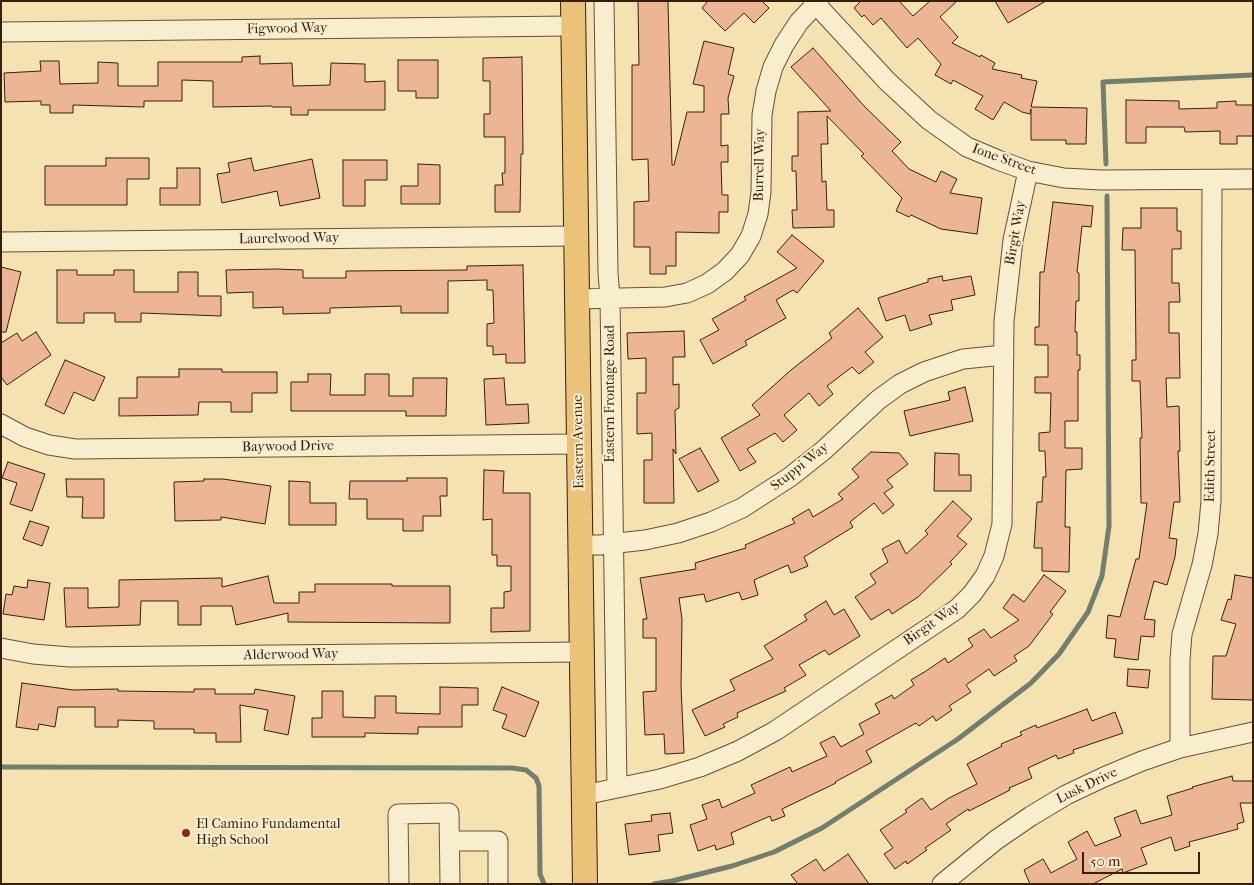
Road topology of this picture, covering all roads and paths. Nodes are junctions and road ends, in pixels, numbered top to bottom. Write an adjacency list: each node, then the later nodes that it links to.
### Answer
1 (572, 1): 4 (main road, Eastern Avenue)
2 (604, 1): 12 (street, Eastern Frontage Road)
3 (816, 2): 6 (street, Ione Street); 12 (street, Burrell Way)
4 (573, 26): 5 (street, Figwood Way); 9 (main road, Eastern Avenue)
5 (1, 32)
6 (1028, 171): 8 (street, Ione Street); 13 (street, Birgit Way)
7 (1253, 179): 8 (street, Ione Street)
8 (1212, 180): 21 (street, Edith Street)
9 (576, 236): 10 (street, Laurelwood Way); 11 (main road, Eastern Avenue)
10 (1, 242)
11 (577, 298): 12 (street, Burrell Way); 15 (main road, Eastern Avenue)
12 (610, 298): 16 (street, Eastern Frontage Road)
13 (1004, 355): 16 (street, Stuppi Way); 22 (street, Birgit Way)
14 (1, 424): 15 (street, Baywood Drive)
15 (579, 444): 17 (main road, Eastern Avenue)
16 (613, 543): 17 (street, Stuppi Way); 22 (street, Eastern Frontage Road)
17 (580, 545): 19 (main road, Eastern Avenue)
18 (1, 648): 19 (street, Alderwood Way)
19 (582, 652): 23 (main road, Eastern Avenue)
20 (1253, 732): 21 (street, Lusk Drive)
21 (1180, 748): 29 (street, Lusk Drive)
22 (617, 787): 23 (street, Birgit Way)
23 (584, 795): 28 (main road, Eastern Avenue)
24 (450, 841): 25 (street); 26 (street); 27 (street)
25 (399, 884)
26 (450, 884)
27 (498, 884)
28 (585, 884)
29 (942, 884)

